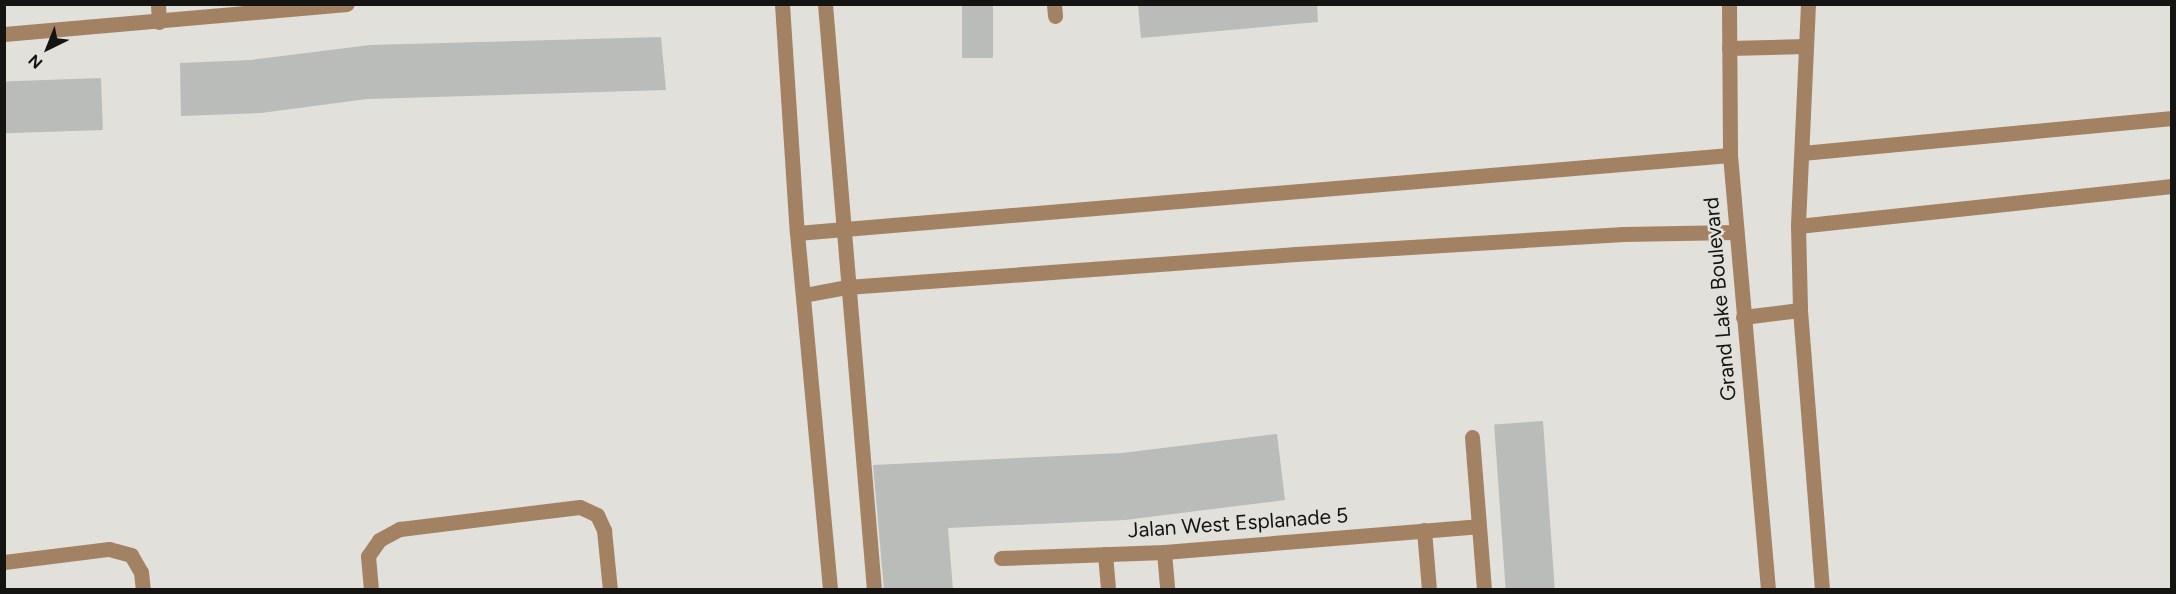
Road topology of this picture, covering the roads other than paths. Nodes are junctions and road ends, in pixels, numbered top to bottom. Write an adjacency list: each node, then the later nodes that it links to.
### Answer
1 (158, 4): 7 (street)
2 (347, 4): 7 (street)
3 (782, 4): 18 (street)
4 (825, 4): 16 (street)
5 (1729, 4): 10 (street, Grand Lake Boulevard)
6 (1808, 4): 9 (street)
7 (159, 22): 8 (street)
8 (4, 34)
9 (1806, 46): 10 (street); 12 (street)
10 (1729, 48): 13 (street, Grand Lake Boulevard)
11 (2172, 118): 12 (street)
12 (1802, 153): 15 (street)
13 (1730, 155): 16 (street); 17 (street, Grand Lake Boulevard)
14 (2172, 186): 15 (street)
15 (1798, 226): 21 (street)
16 (841, 228): 18 (street); 19 (street)
17 (1735, 232): 19 (street); 22 (street, Grand Lake Boulevard)
18 (797, 233): 20 (street)
19 (847, 287): 20 (street); 34 (street)
20 (804, 295): 33 (street)
21 (1800, 310): 22 (street); 40 (street)
22 (1743, 317): 39 (street, Grand Lake Boulevard)
23 (1472, 437): 24 (street)
24 (1478, 526): 25 (street, Jalan West Esplanade 5); 38 (street)
25 (1424, 530): 26 (street, Jalan West Esplanade 5); 37 (street)
26 (1164, 552): 27 (street, Jalan West Esplanade 5); 36 (street)
27 (1105, 554): 28 (street, Jalan West Esplanade 5); 35 (street)
28 (1001, 558)
29 (4, 562): 30 (street)
30 (143, 590)
31 (371, 590): 32 (street)
32 (610, 590)
33 (830, 590)
34 (874, 590)
35 (1108, 590)
36 (1167, 590)
37 (1429, 590)
38 (1484, 590)
39 (1768, 590)
40 (1822, 590)

